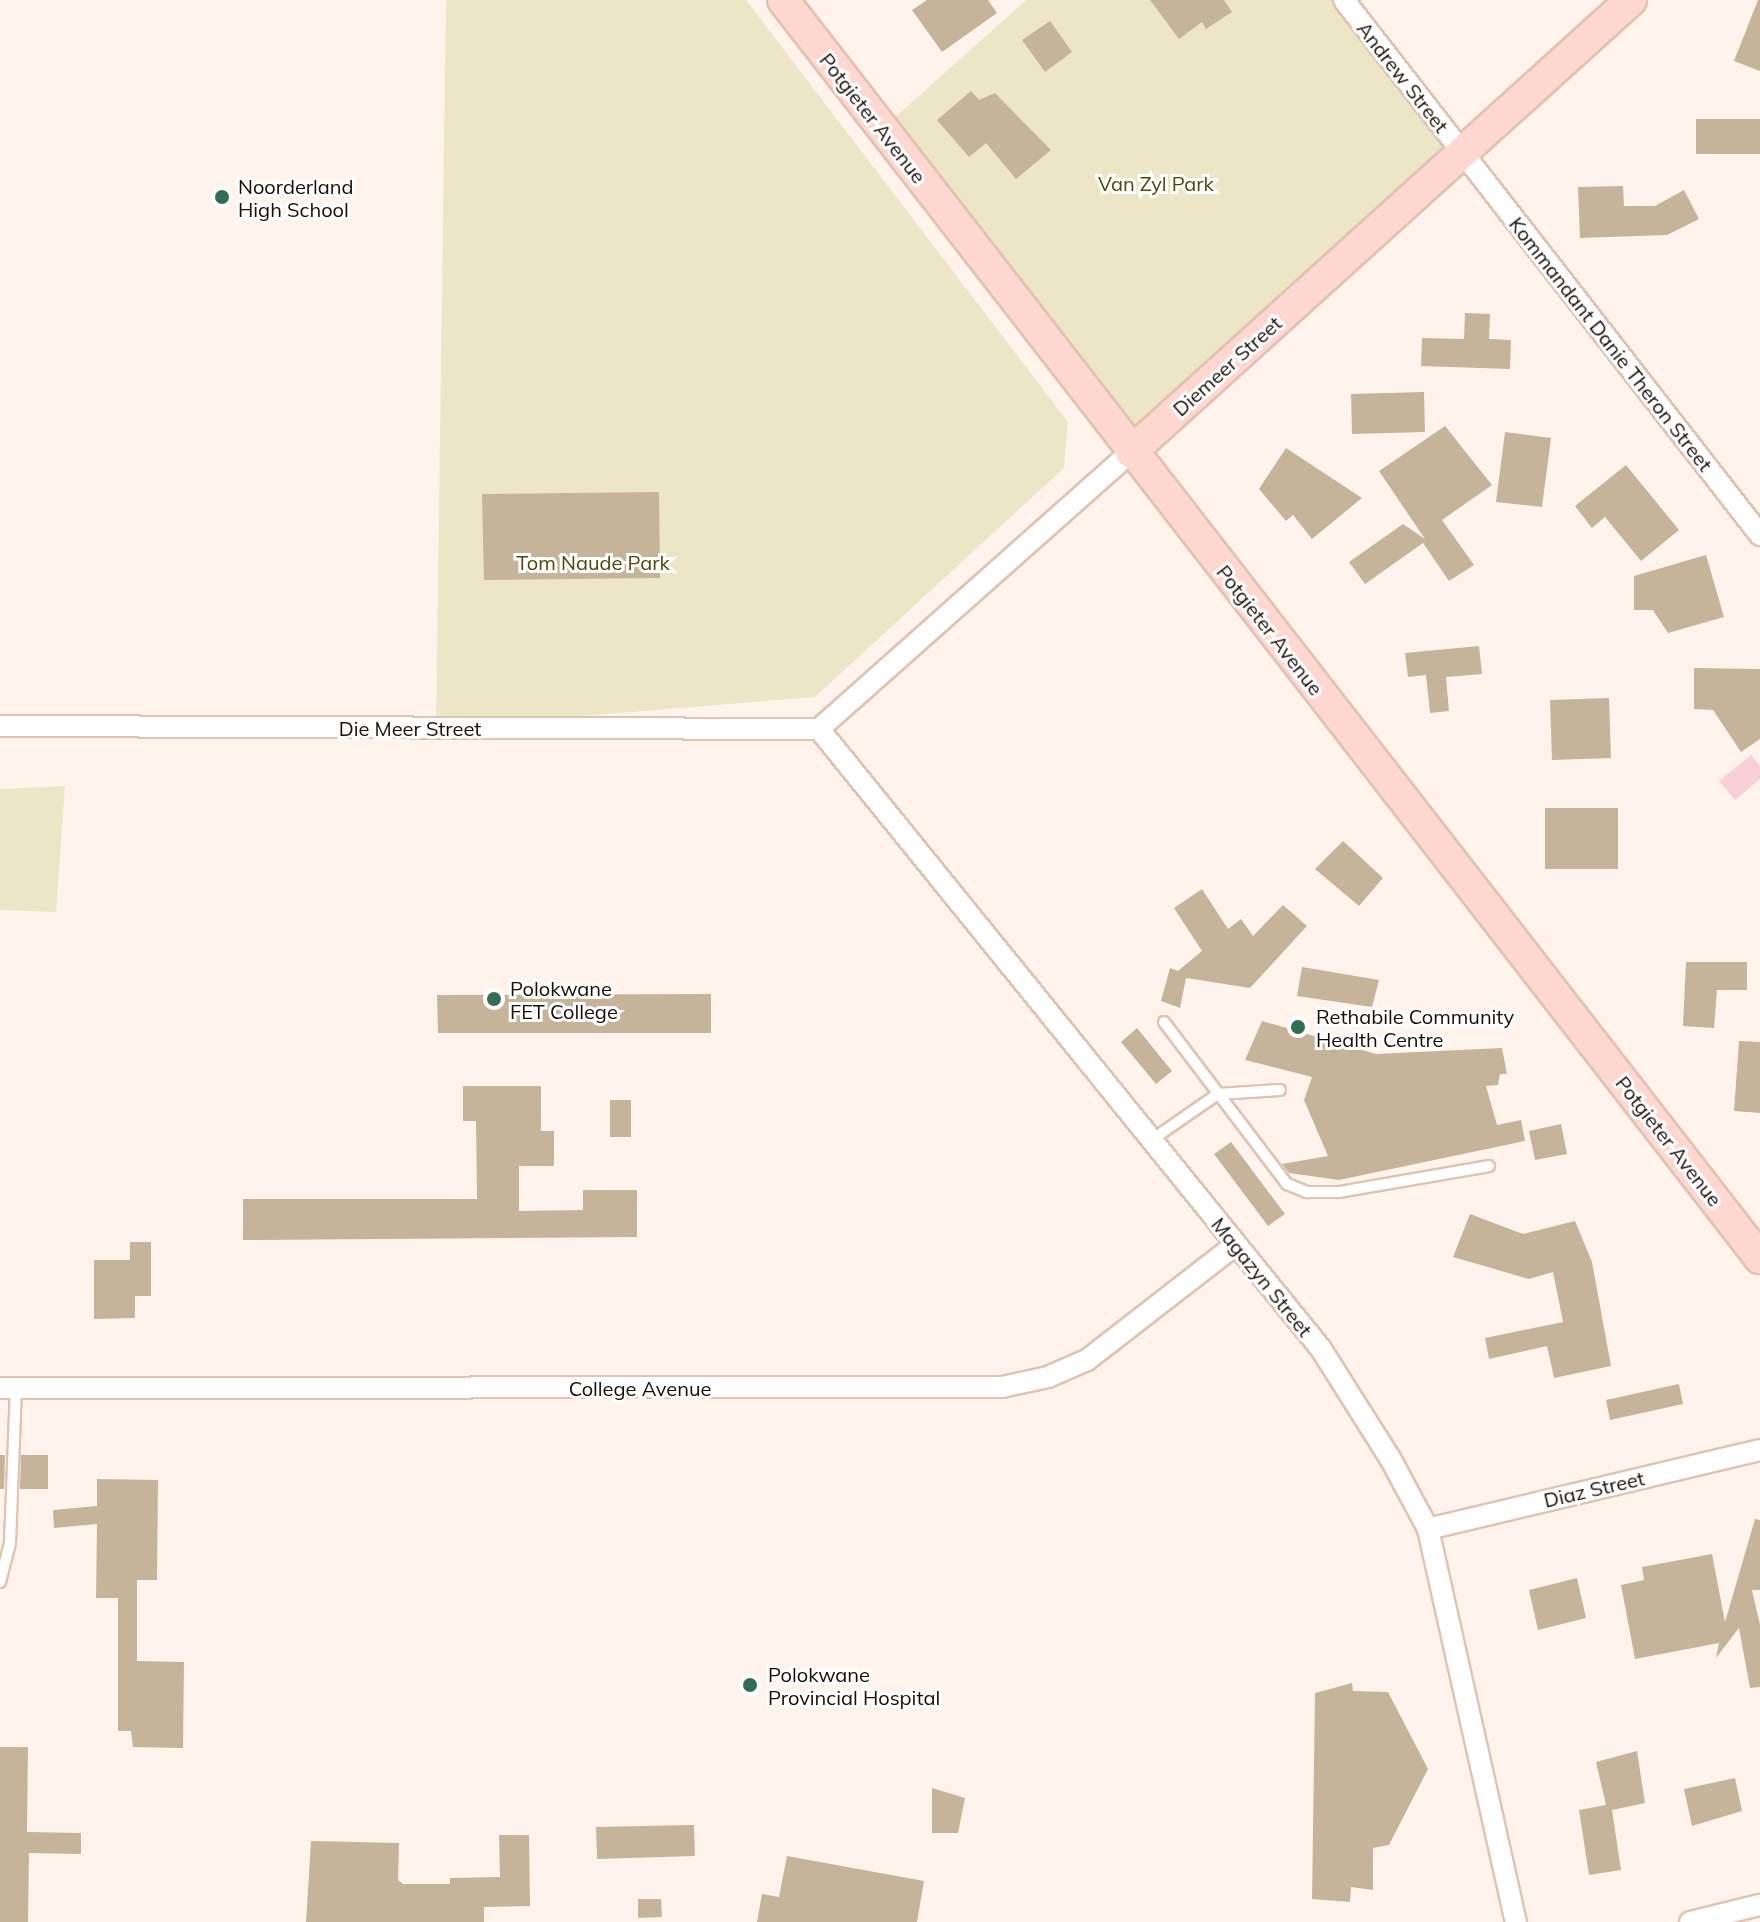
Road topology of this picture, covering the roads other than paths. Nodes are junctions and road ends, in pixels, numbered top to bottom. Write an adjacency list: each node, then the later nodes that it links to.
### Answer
1 (783, 0): 5 (street, Potgieter Avenue)
2 (1344, 0): 4 (street, Andrew Street)
3 (1631, 0): 4 (street, Diemeer Street)
4 (1462, 153): 5 (street, Diemeer Street); 6 (street, Kommandant Danie Theron Street)
5 (1131, 452): 8 (street, Diemeer Street); 15 (street, Potgieter Avenue)
6 (1760, 535)
7 (0, 726): 8 (street, Die Meer Street)
8 (819, 729): 12 (street, Magazyn Street)
9 (1164, 1022): 11 (lane)
10 (1280, 1090): 11 (lane)
11 (1218, 1094): 12 (lane); 13 (lane)
12 (1150, 1141): 14 (street, Magazyn Street)
13 (1489, 1166)
14 (1235, 1245): 16 (street, College Avenue); 18 (street, Magazyn Street)
15 (1760, 1258)
16 (8, 1388): 19 (lane)
17 (1760, 1450): 18 (street, Diaz Street)
18 (1428, 1529): 21 (street, Magazyn Street)
19 (0, 1582)
20 (1760, 1905): 22 (street)
21 (1516, 1922)
22 (1690, 1922)

